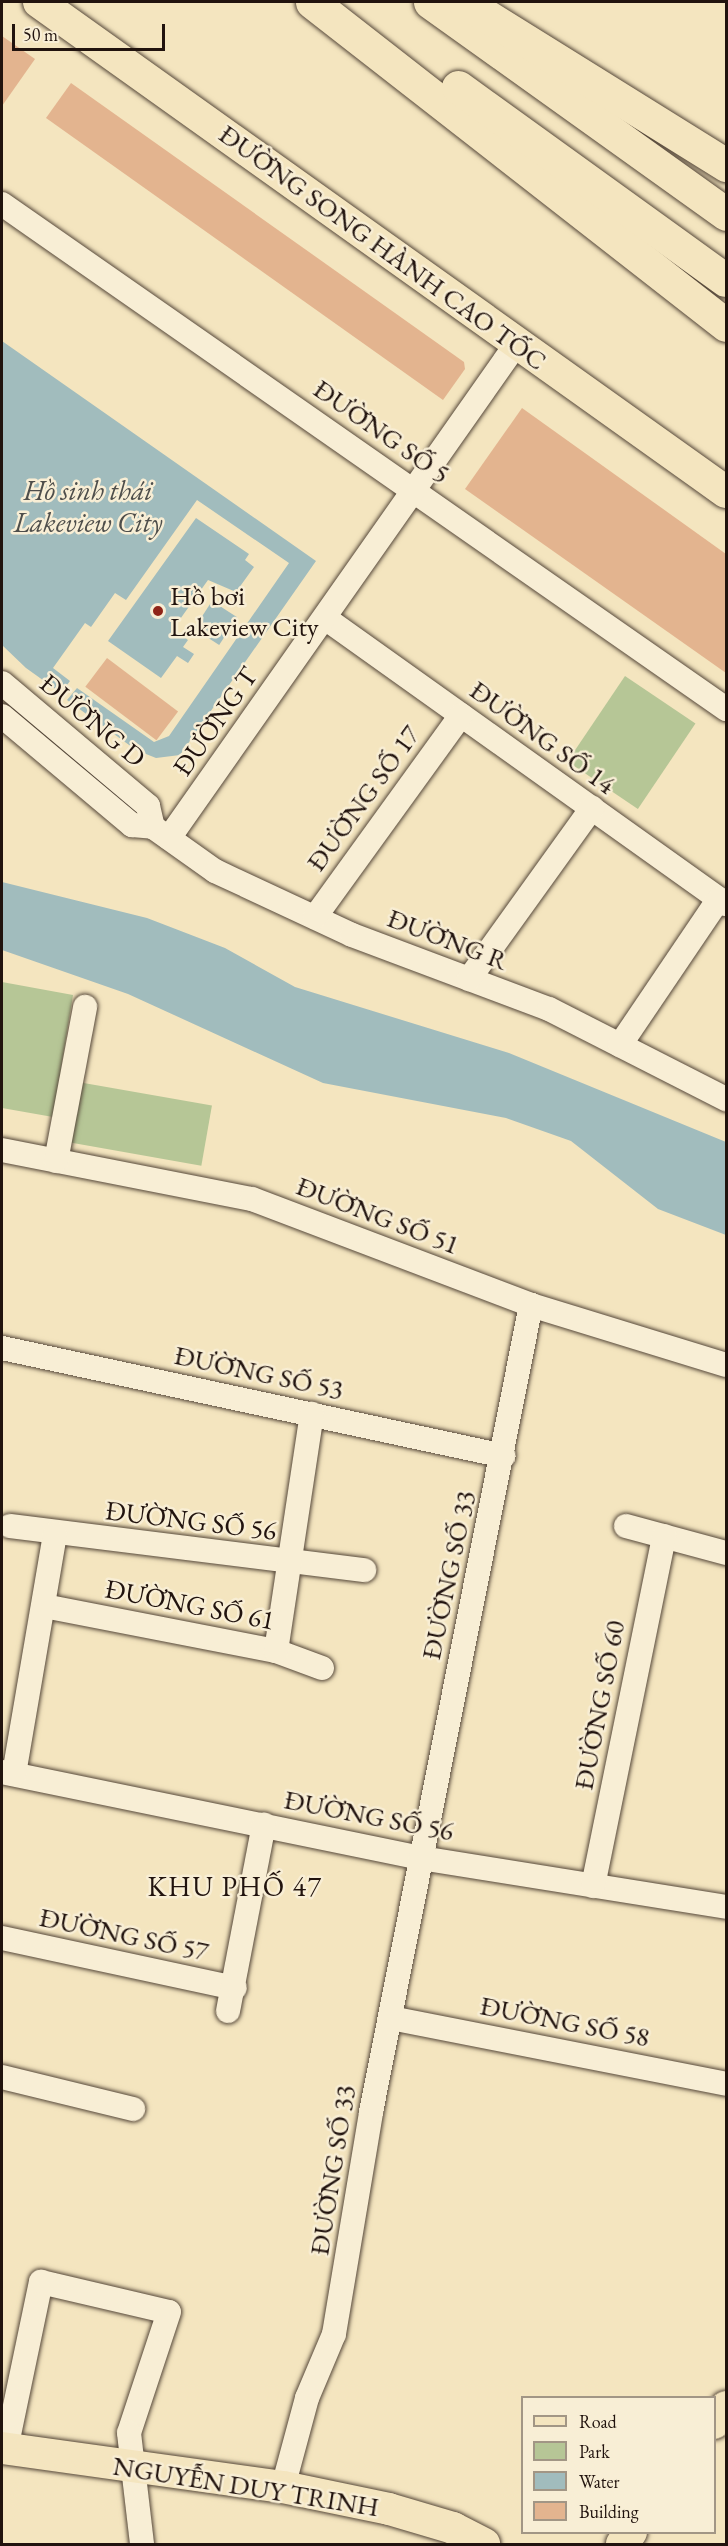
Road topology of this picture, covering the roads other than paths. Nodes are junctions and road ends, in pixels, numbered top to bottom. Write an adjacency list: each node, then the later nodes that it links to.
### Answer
1 (39, 2): 11 (main road, ĐƯỜNG SONG HÀNH CAO TỐC)
2 (312, 2): 10 (highway)
3 (337, 2): 9 (highway)
4 (430, 2): 8 (highway)
5 (464, 2): 6 (highway)
6 (726, 165)
7 (2, 204): 12 (street, ĐƯỜNG SỐ 5)
8 (726, 214)
9 (726, 280)
10 (726, 325)
11 (517, 343): 12 (street, ĐƯỜNG T); 13 (main road, ĐƯỜNG SONG HÀNH CAO TỐC)
12 (414, 490): 14 (street, ĐƯỜNG T); 16 (street, ĐƯỜNG SỐ 5)
13 (726, 492)
14 (325, 618): 17 (street, ĐƯỜNG SỐ 14); 20 (street, ĐƯỜNG T)
15 (2, 682): 20 (street, ĐƯỜNG D)
16 (726, 710)
17 (461, 715): 19 (street, ĐƯỜNG SỐ 14); 22 (street, ĐƯỜNG SỐ 17)
18 (2, 716): 20 (street, ĐƯỜNG D)
19 (592, 808): 21 (street, ĐƯỜNG SỐ 14); 23 (street)
20 (161, 833): 22 (street, ĐƯỜNG R)
21 (723, 902): 25 (street)
22 (315, 917): 23 (street, ĐƯỜNG R)
23 (469, 979): 25 (street, ĐƯỜNG R)
24 (85, 1007): 28 (street)
25 (620, 1045): 26 (street, ĐƯỜNG R)
26 (726, 1099)
27 (2, 1150): 28 (street, ĐƯỜNG SỐ 51)
28 (56, 1161): 29 (street, ĐƯỜNG SỐ 51)
29 (531, 1305): 31 (street, ĐƯỜNG SỐ 51); 33 (street, ĐƯỜNG SỐ 33)
30 (2, 1348): 32 (street, ĐƯỜNG SỐ 53)
31 (726, 1365)
32 (312, 1414): 33 (street, ĐƯỜNG SỐ 53); 39 (street)
33 (504, 1456): 46 (street, ĐƯỜNG SỐ 33)
34 (10, 1526): 36 (street, ĐƯỜNG SỐ 56)
35 (626, 1526): 37 (street)
36 (55, 1533): 39 (street, ĐƯỜNG SỐ 56); 41 (street)
37 (664, 1536): 38 (street); 47 (street, ĐƯỜNG SỐ 60)
38 (726, 1553)
39 (289, 1562): 40 (street, ĐƯỜNG SỐ 56); 42 (street)
40 (364, 1570)
41 (44, 1606): 42 (street, ĐƯỜNG SỐ 61); 44 (street)
42 (276, 1651): 43 (street, ĐƯỜNG SỐ 61)
43 (322, 1668)
44 (8, 1773): 45 (street, ĐƯỜNG SỐ 56)
45 (264, 1824): 46 (street, ĐƯỜNG SỐ 56); 50 (street)
46 (421, 1858): 47 (street, ĐƯỜNG SỐ 56); 52 (street, ĐƯỜNG SỐ 33)
47 (593, 1886): 48 (street, ĐƯỜNG SỐ 56)
48 (726, 1907)
49 (2, 1938): 50 (street, ĐƯỜNG SỐ 57)
50 (235, 1988): 51 (street)
51 (228, 2011)
52 (391, 2018): 54 (street, ĐƯỜNG SỐ 58); 60 (street, ĐƯỜNG SỐ 33)
53 (2, 2078): 55 (street)
54 (726, 2084)
55 (133, 2109)
56 (726, 2407): 57 (main road)
57 (716, 2420)
58 (4, 2449): 59 (main road, NGUYỄN DUY TRINH); 59 (street)
59 (131, 2468): 60 (main road, NGUYỄN DUY TRINH); 61 (street)
60 (283, 2487): 62 (main road, NGUYỄN DUY TRINH)
61 (142, 2544)
62 (484, 2544)

